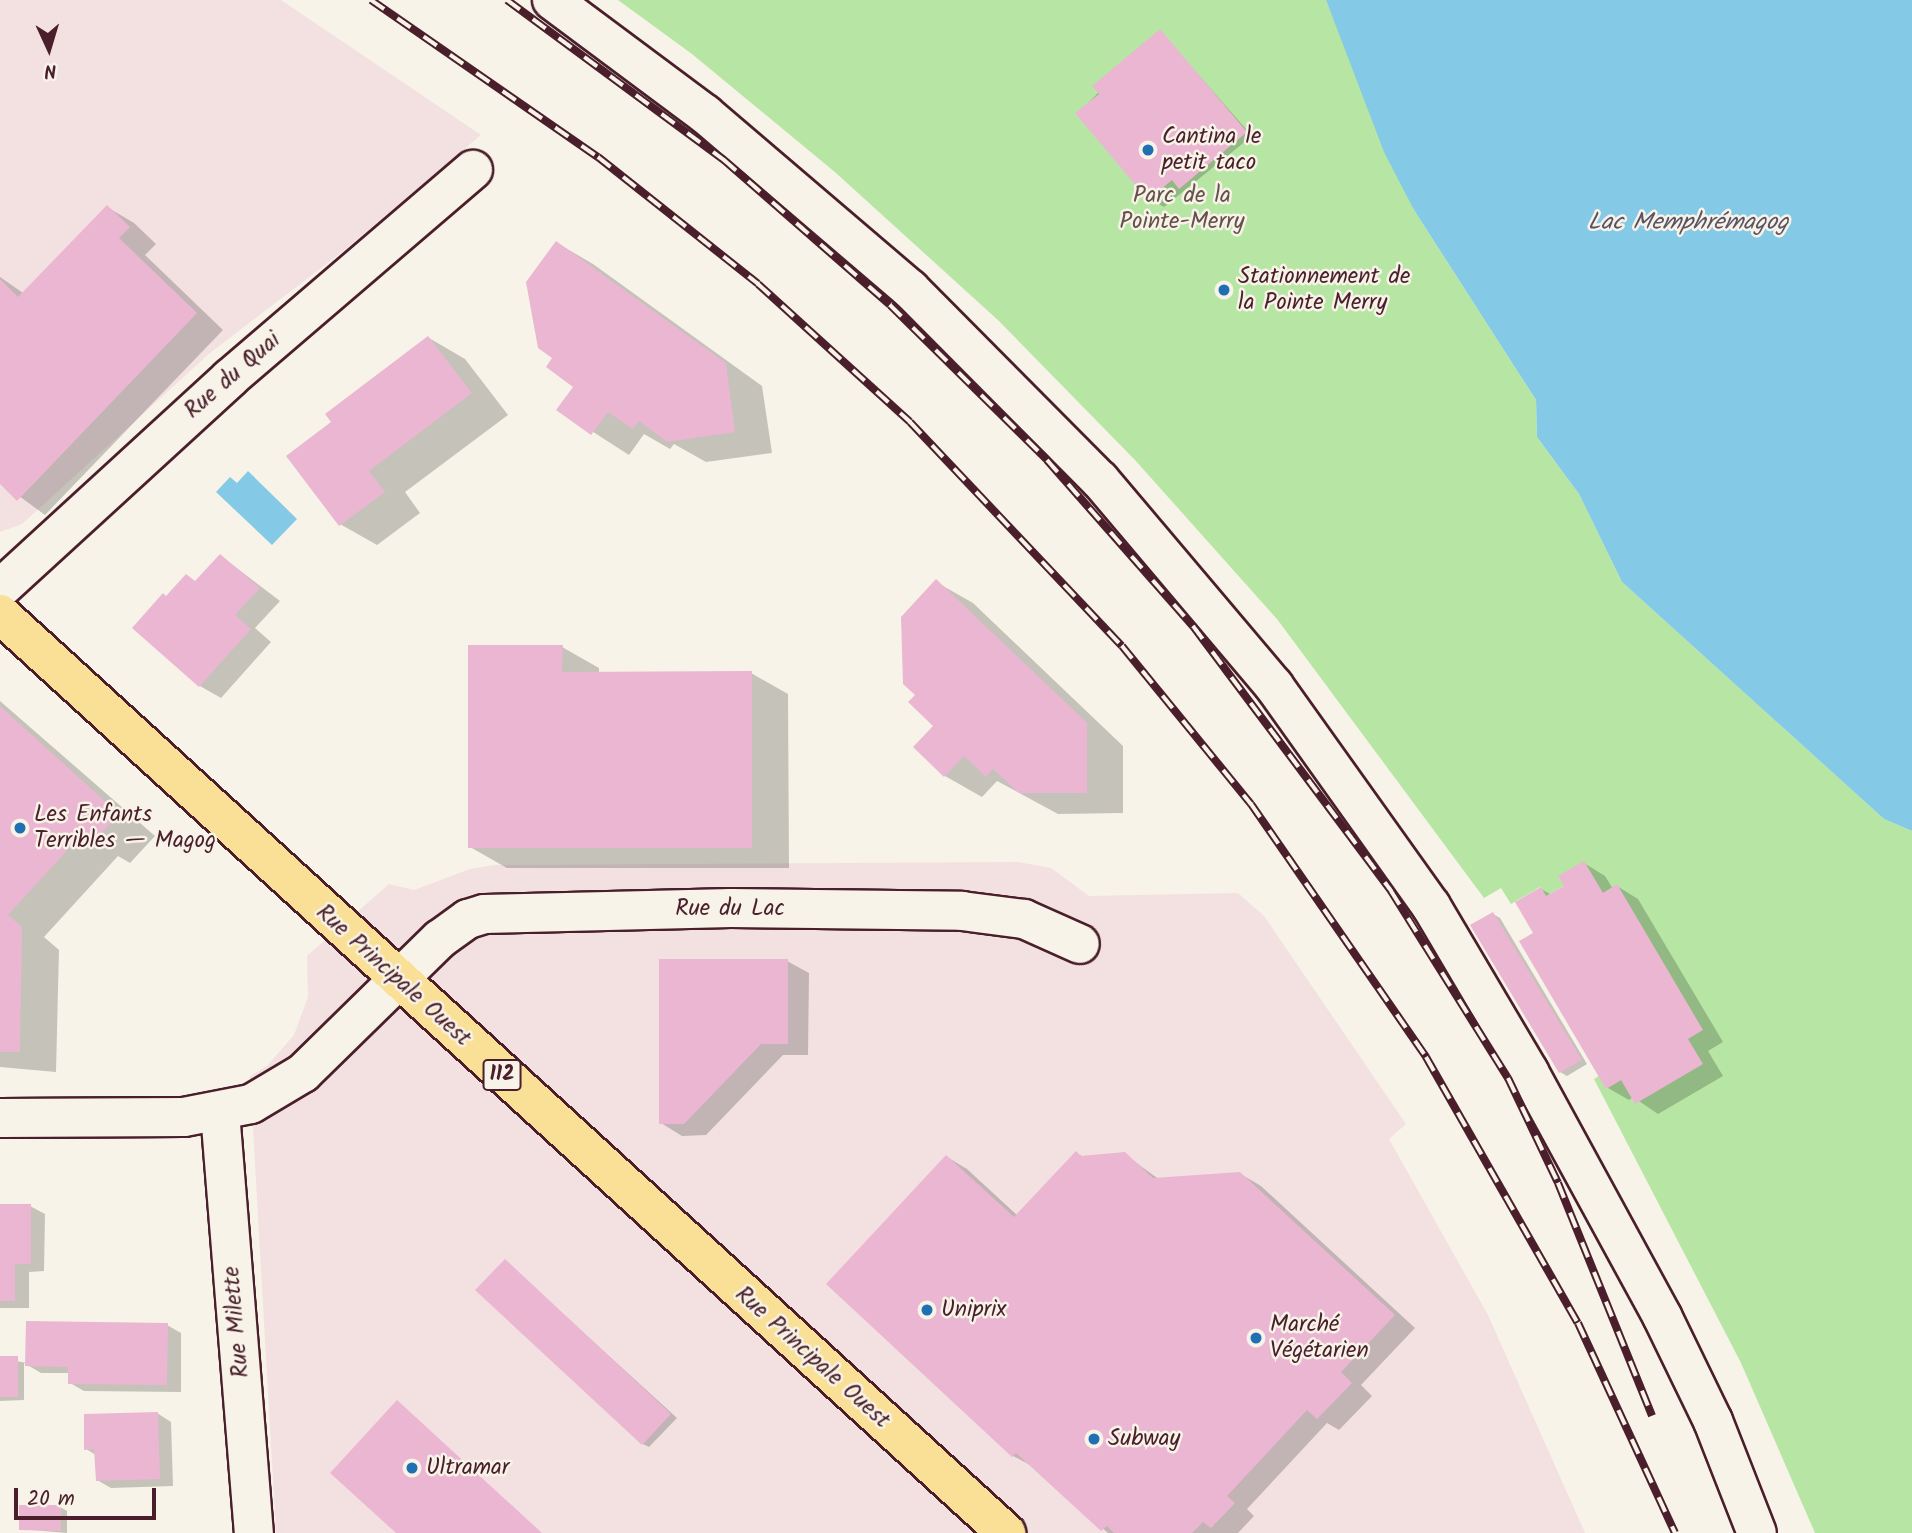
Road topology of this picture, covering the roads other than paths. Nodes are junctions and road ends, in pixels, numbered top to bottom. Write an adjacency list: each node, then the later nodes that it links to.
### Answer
1 (552, 0): 11 (street)
2 (473, 170): 3 (street, Rue du Quai)
3 (0, 589)
4 (0, 614): 6 (main road, Rue Principale Ouest / 112)
5 (1080, 944): 6 (street, Rue du Lac)
6 (397, 979): 7 (street, Rue du Lac); 10 (main road, Rue Principale Ouest / 112)
7 (220, 1112): 8 (street, Rue du Lac); 9 (street, Rue Milette)
8 (0, 1118)
9 (254, 1533)
10 (1006, 1533)
11 (1757, 1533)

